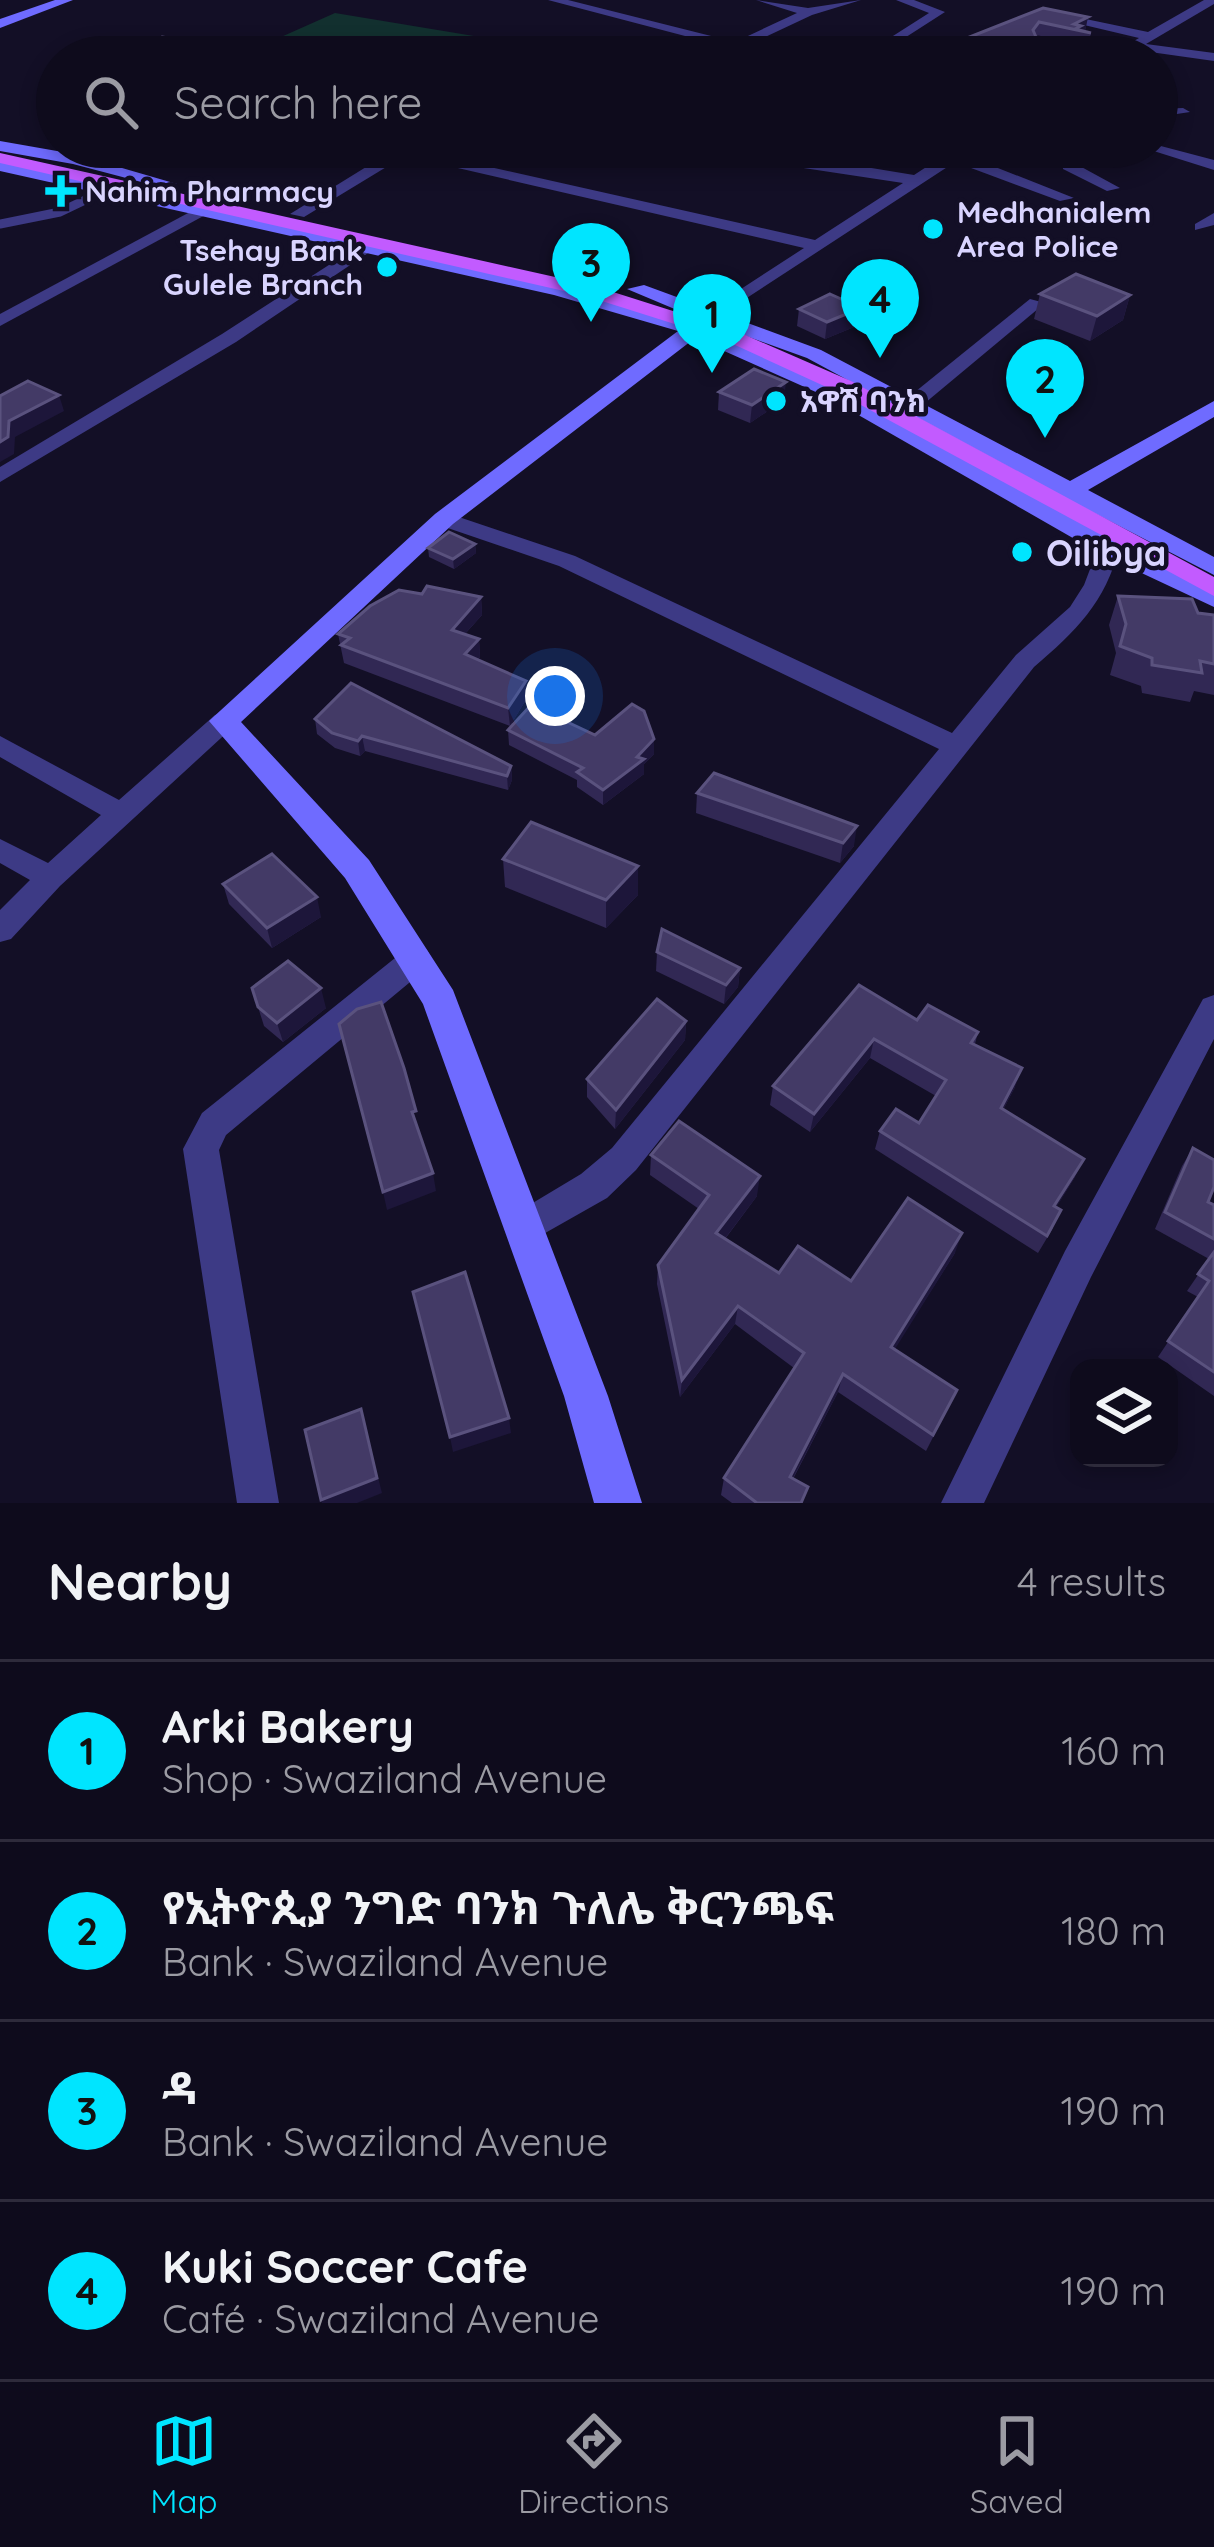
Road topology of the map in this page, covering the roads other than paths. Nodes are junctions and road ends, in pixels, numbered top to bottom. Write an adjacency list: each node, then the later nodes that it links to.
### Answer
1 (67, 0): 10 (main road)
2 (554, 0): 11 (street)
3 (762, 0): 8 (street)
4 (855, 0): 8 (street)
5 (902, 0): 13 (street)
6 (1200, 0): 7 (street)
7 (1212, 1): 14 (street)
8 (808, 13): 12 (street)
9 (1032, 13): 14 (street)
10 (0, 24)
11 (696, 36)
12 (758, 36)
13 (900, 36)
14 (1148, 36)
15 (1178, 52): 16 (street)
16 (1214, 57)
17 (1178, 112): 18 (street)
18 (1183, 112)
19 (1178, 155): 23 (street)
20 (0, 156): 21 (main road); 22 (main road); 34 (main road)
21 (36, 157)
22 (36, 164)
23 (1214, 165)
24 (53, 168): 43 (main road)
25 (111, 168): 37 (main road)
26 (374, 168): 37 (street)
27 (472, 168): 39 (street)
28 (833, 168): 32 (street)
29 (935, 168): 32 (street)
30 (997, 168): 35 (street)
31 (1072, 168): 33 (street)
32 (916, 180): 39 (street)
33 (1112, 188)
34 (104, 191): 36 (main road); 38 (lane)
35 (1066, 198)
36 (203, 210): 40 (main road); 42 (street)
37 (298, 214): 43 (main road)
38 (0, 224)
39 (814, 245): 43 (street)
40 (369, 247): 43 (main road); 46 (street)
41 (1036, 303): 44 (street)
42 (0, 321)
43 (702, 322): 44 (main road); 47 (main road); 48 (main road)
44 (912, 404): 47 (main road)
45 (1214, 408): 47 (main road)
46 (0, 476)
47 (1055, 500): 49 (main road); 50 (main road); 51 (main road); 52 (main road)
48 (444, 519): 54 (main road); 56 (street)
49 (1108, 548): 53 (main road); 56 (street)
50 (1214, 567)
51 (1214, 577)
52 (1214, 588)
53 (1214, 599)
54 (224, 721): 57 (street); 61 (main road)
55 (0, 745): 57 (street)
56 (958, 747): 63 (street)
57 (120, 813): 59 (street)
58 (0, 850): 59 (street)
59 (50, 878): 60 (street)
60 (0, 930)
61 (416, 959): 63 (main road); 64 (street)
62 (1214, 1008): 66 (street)
63 (524, 1228): 65 (main road)
64 (258, 1503)
65 (618, 1503)
66 (962, 1503)

